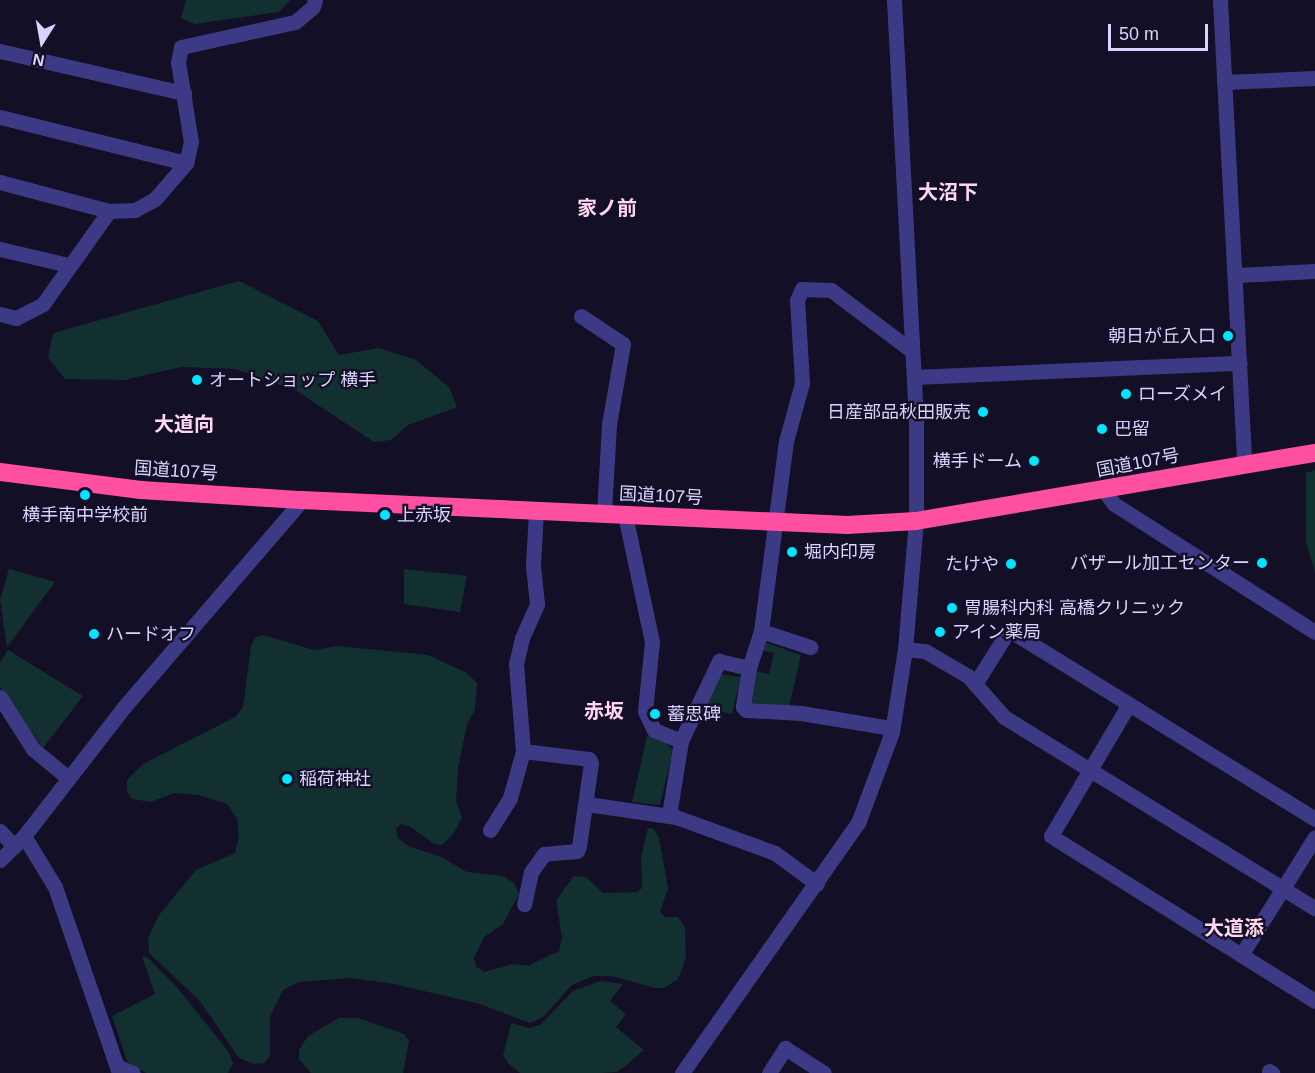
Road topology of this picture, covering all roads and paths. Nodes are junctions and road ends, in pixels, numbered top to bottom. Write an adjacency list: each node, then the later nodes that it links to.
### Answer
1 (315, 0): 7 (street)
2 (894, 0): 18 (street)
3 (1220, 0): 6 (street)
4 (0, 51): 7 (street)
5 (1315, 78): 6 (street)
6 (1224, 82): 15 (street)
7 (184, 93): 9 (street)
8 (0, 117): 9 (street)
9 (186, 163): 11 (street)
10 (0, 182): 11 (street)
11 (109, 211): 13 (street)
12 (0, 249): 13 (street)
13 (68, 265): 16 (street)
14 (1315, 271): 15 (street)
15 (1236, 274): 19 (street)
16 (0, 314)
17 (581, 316): 27 (street)
18 (912, 351): 20 (street); 30 (street)
19 (1240, 363): 20 (street); 22 (street)
20 (914, 377): 29 (street)
21 (1315, 453): 22 (highway, 国道107号)
22 (1244, 464): 24 (highway, 国道107号)
23 (0, 472): 25 (highway, 国道107号)
24 (1105, 492): 29 (highway, 国道107号); 32 (street)
25 (302, 500): 26 (highway, 国道107号); 43 (street)
26 (536, 510): 27 (highway, 国道107号); 41 (street)
27 (604, 513): 28 (highway, 国道107号)
28 (625, 515): 30 (highway, 国道107号); 40 (street)
29 (916, 521): 30 (highway, 国道107号); 34 (street)
30 (777, 523): 31 (street)
31 (761, 631): 33 (street); 35 (street)
32 (1315, 632)
33 (810, 647)
34 (905, 649): 36 (street); 39 (street)
35 (749, 668): 39 (street); 40 (street)
36 (975, 684): 38 (street); 42 (street)
37 (0, 697): 43 (street)
38 (1129, 704): 42 (street); 46 (street)
39 (892, 728): 52 (street)
40 (681, 741): 45 (street)
41 (523, 751): 44 (street); 47 (street)
42 (1090, 770): 53 (street); 56 (street)
43 (68, 777): 50 (street)
44 (587, 804): 45 (street); 54 (street)
45 (669, 814): 52 (street)
46 (1315, 819)
47 (490, 830)
48 (0, 831): 50 (street)
49 (1315, 837): 53 (street)
50 (19, 841): 51 (street); 58 (street)
51 (0, 860)
52 (817, 884): 59 (street)
53 (1284, 889): 55 (street); 56 (street)
54 (524, 904)
55 (1315, 908)
56 (1241, 955): 57 (street)
57 (1315, 1001)
58 (123, 1071)
59 (682, 1073)
60 (769, 1073): 61 (street)
61 (824, 1073)

